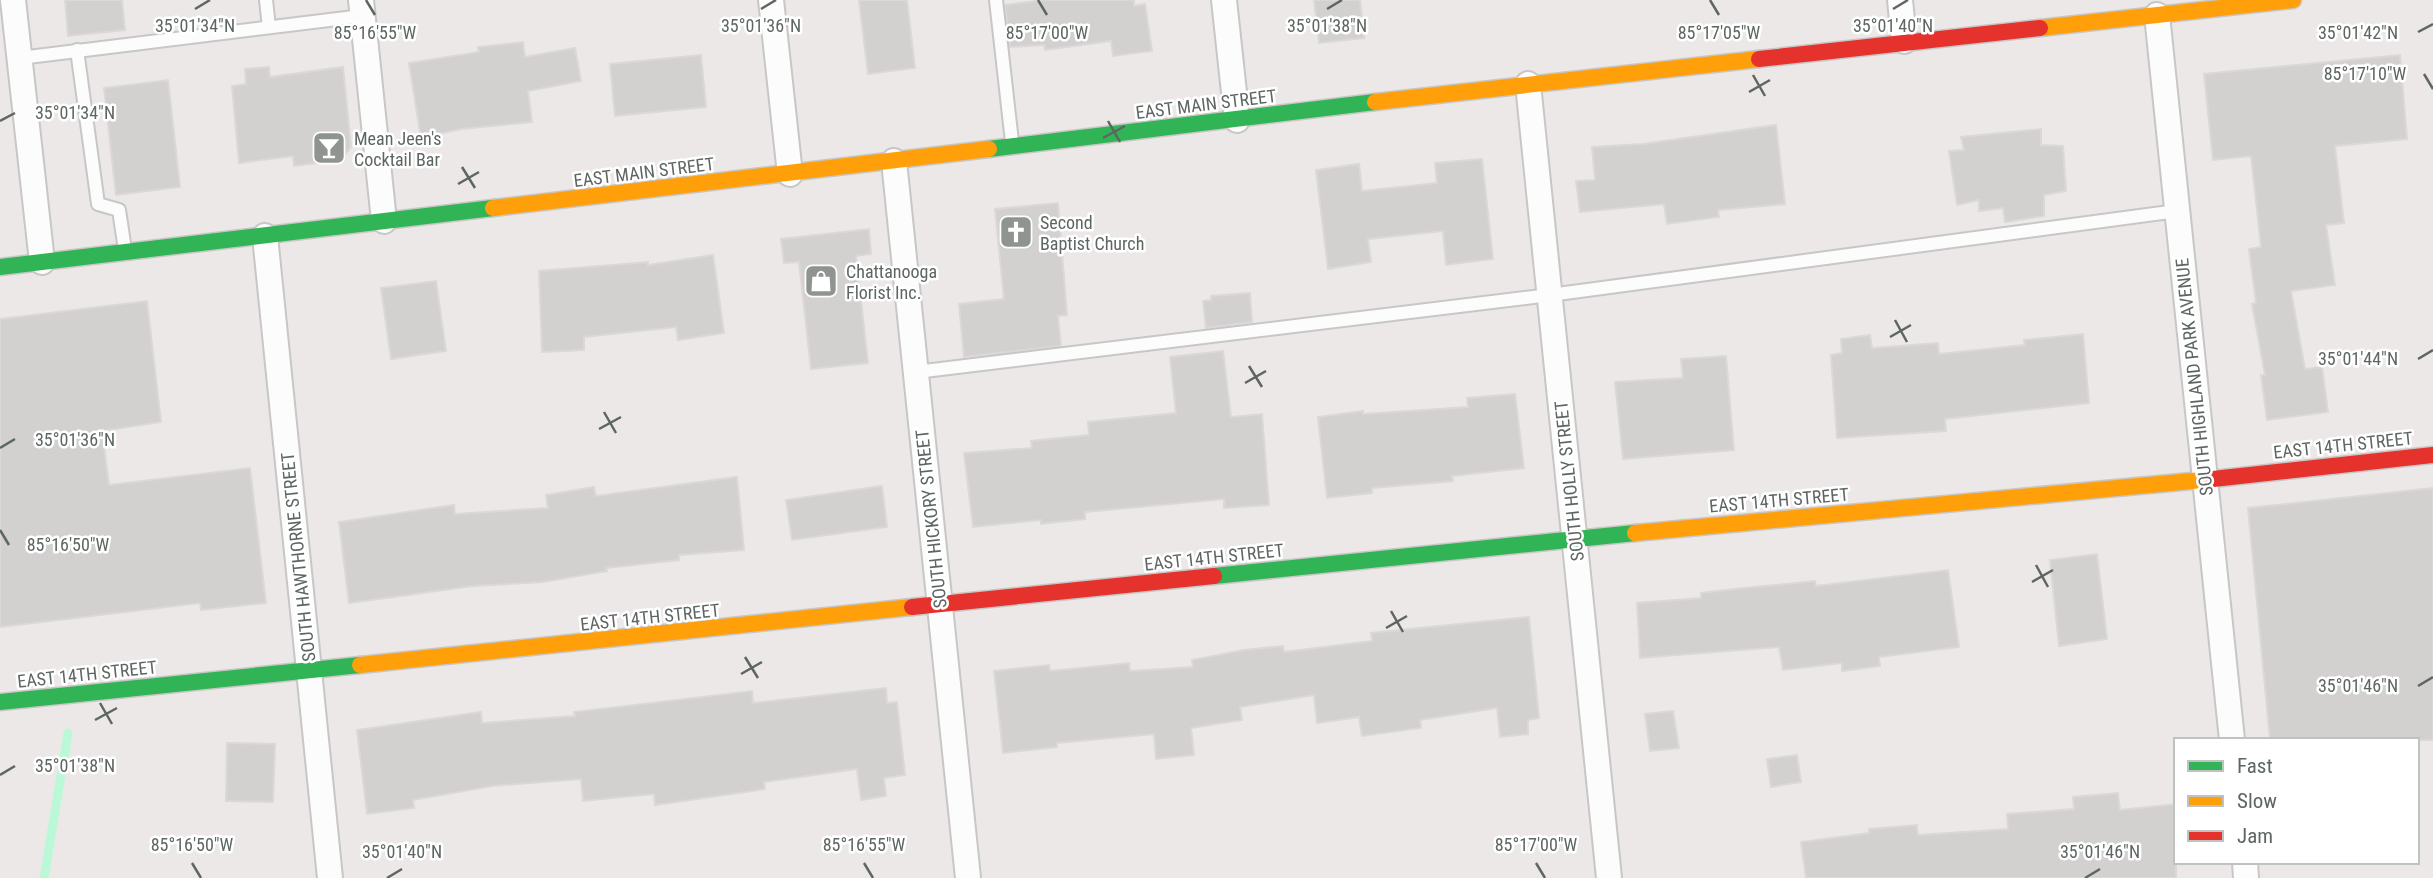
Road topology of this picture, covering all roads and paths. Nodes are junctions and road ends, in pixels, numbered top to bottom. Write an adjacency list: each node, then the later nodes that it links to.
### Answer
1 (13, 0): 13 (street)
2 (266, 0): 10 (lane)
3 (771, 0): 18 (street)
4 (996, 0): 16 (lane)
5 (1224, 0): 15 (street)
6 (1900, 0): 11 (street)
7 (2293, 0): 9 (street, EAST MAIN STREET)
8 (361, 8): 10 (lane); 20 (street)
9 (2157, 15): 11 (street, EAST MAIN STREET); 19 (street, SOUTH HIGHLAND PARK AVENUE)
10 (269, 27): 12 (lane)
11 (1904, 41): 14 (street, EAST MAIN STREET)
12 (77, 50): 13 (lane); 22 (lane)
13 (20, 58): 23 (street)
14 (1528, 84): 15 (street, EAST MAIN STREET); 25 (street, SOUTH HOLLY STREET)
15 (1237, 120): 16 (street, EAST MAIN STREET)
16 (1012, 148): 17 (street, EAST MAIN STREET)
17 (894, 161): 18 (street, EAST MAIN STREET); 26 (street, SOUTH HICKORY STREET)
18 (790, 174): 20 (street, EAST MAIN STREET)
19 (2177, 211): 25 (lane); 28 (street, SOUTH HIGHLAND PARK AVENUE)
20 (384, 222): 21 (street, EAST MAIN STREET)
21 (265, 236): 22 (street, EAST MAIN STREET); 31 (street, SOUTH HAWTHORNE STREET)
22 (125, 252): 23 (street, EAST MAIN STREET)
23 (42, 262): 24 (street, EAST MAIN STREET)
24 (0, 267)
25 (1550, 295): 26 (lane); 29 (street, SOUTH HOLLY STREET)
26 (916, 372): 30 (street, SOUTH HICKORY STREET)
27 (2433, 455): 28 (street, EAST 14TH STREET)
28 (2205, 480): 29 (street, EAST 14TH STREET); 33 (street, SOUTH HIGHLAND PARK AVENUE)
29 (1575, 538): 30 (street, EAST 14TH STREET); 36 (street, SOUTH HOLLY STREET)
30 (940, 606): 31 (street, EAST 14TH STREET); 35 (street, SOUTH HICKORY STREET)
31 (310, 672): 32 (street, EAST 14TH STREET); 34 (street, SOUTH HAWTHORNE STREET)
32 (0, 702)
33 (2232, 738)
34 (330, 878)
35 (968, 878)
36 (1609, 878)

